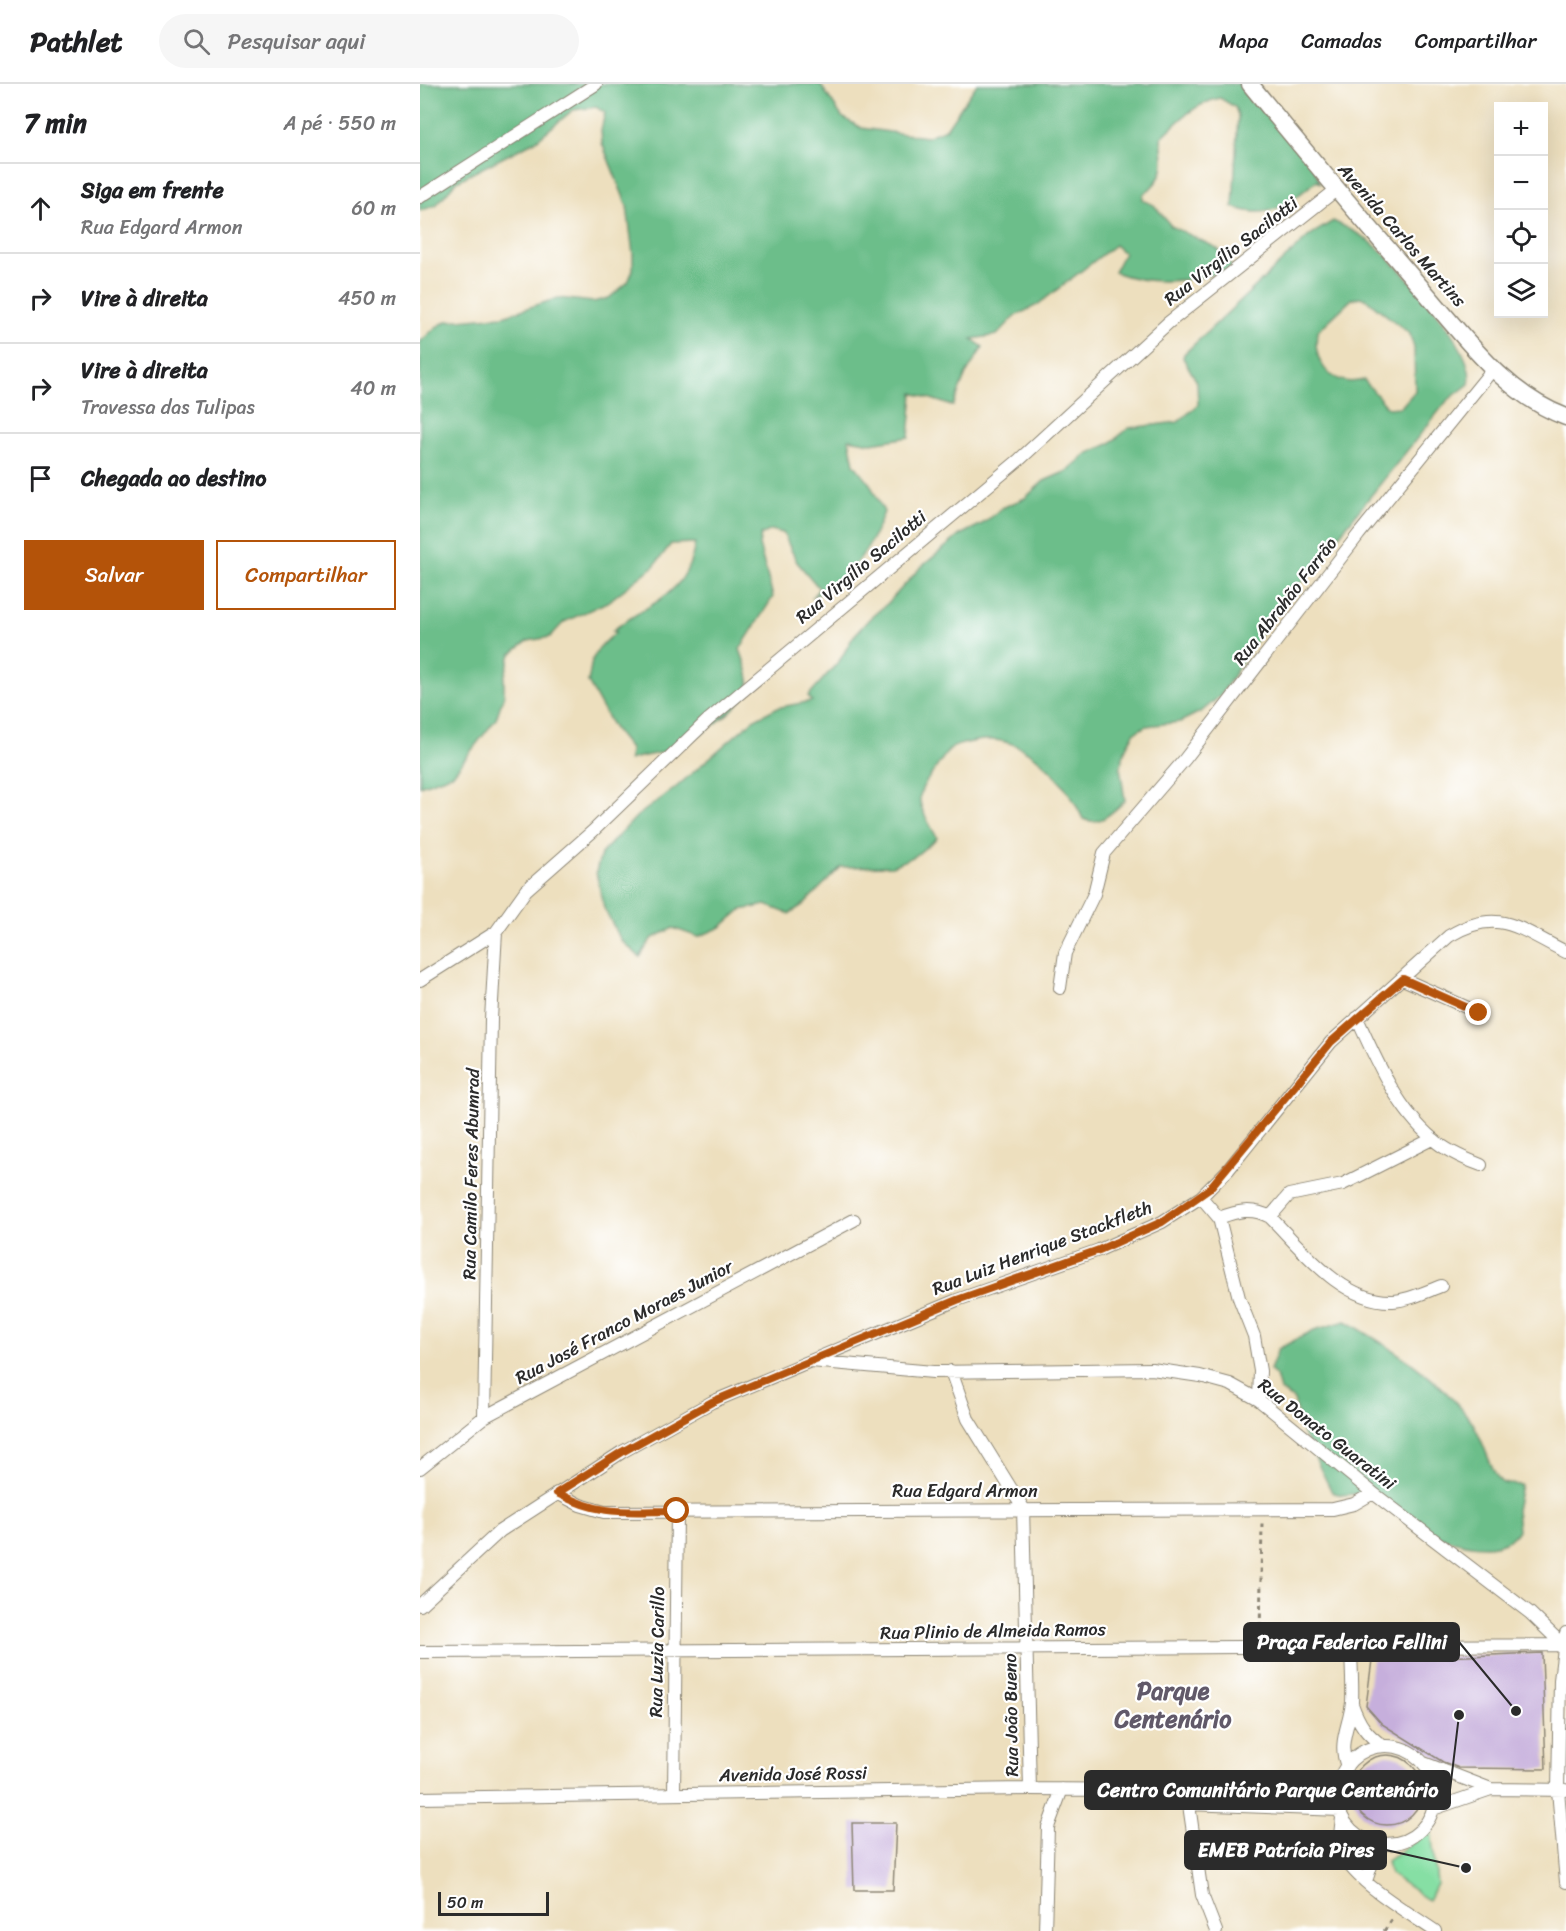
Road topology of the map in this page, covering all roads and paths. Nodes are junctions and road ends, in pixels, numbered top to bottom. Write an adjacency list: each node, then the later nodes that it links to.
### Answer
1 (596, 84): 4 (street)
2 (1250, 84): 3 (street, Avenida Carlos Martins)
3 (1336, 190): 5 (street, Avenida Carlos Martins); 7 (street, Rua Virgílio Sacilotti)
4 (420, 197)
5 (1493, 369): 6 (street, Avenida Carlos Martins); 11 (street, Rua Abrahão Farrão)
6 (1566, 417)
7 (496, 932): 10 (street, Rua Virgílio Sacilotti); 24 (street, Rua Camilo Feres Abumrad)
8 (1566, 952): 9 (street, Rua Luiz Henrique Stackfleth)
9 (1403, 979): 12 (street); 13 (street, Rua Luiz Henrique Stackfleth)
10 (420, 980)
11 (1060, 988)
12 (1479, 1013)
13 (1357, 1018): 14 (street); 16 (street, Rua Luiz Henrique Stackfleth)
14 (1432, 1139): 15 (street); 17 (street)
15 (1481, 1166)
16 (1201, 1197): 18 (street); 21 (street, Rua Luiz Henrique Stackfleth)
17 (1270, 1217): 18 (street); 20 (street)
18 (1219, 1218): 23 (street)
19 (854, 1220): 24 (street, Rua José Franco Moraes Junior)
20 (1441, 1286)
21 (807, 1360): 22 (street, Rua Donato Guaratini); 26 (street, Rua Luiz Henrique Stackfleth)
22 (951, 1371): 23 (street, Rua Donato Guaratini); 28 (street)
23 (1258, 1400): 27 (street, Rua Donato Guaratini)
24 (484, 1417): 25 (street, Rua José Franco Moraes Junior)
25 (420, 1468)
26 (557, 1493): 30 (street, Rua Edgard Armon); 31 (street, Rua Luiz Henrique Stackfleth)
27 (1373, 1493): 29 (street, Rua Edgard Armon); 32 (street, Rua Donato Guaratini)
28 (1023, 1508): 29 (street, Rua Edgard Armon); 30 (street, Rua Edgard Armon); 35 (street, Rua João Bueno)
29 (1262, 1509): 34 (path)
30 (677, 1511): 37 (street, Rua Luzia Carillo)
31 (420, 1605)
32 (1565, 1641): 33 (street, Rua Plinio de Almeida Ramos); 48 (street)
33 (1351, 1646): 34 (street, Rua Plinio de Almeida Ramos); 38 (street)
34 (1260, 1647): 35 (street, Rua Plinio de Almeida Ramos)
35 (1027, 1648): 37 (street, Rua Plinio de Almeida Ramos); 44 (street, Rua João Bueno)
36 (420, 1652): 37 (street, Rua Plinio de Almeida Ramos)
37 (675, 1653): 49 (street, Rua Luzia Carillo)
38 (1352, 1704): 39 (street); 41 (street)
39 (1383, 1746): 40 (street); 41 (street)
40 (1424, 1763): 45 (street); 52 (street)
41 (1347, 1766): 42 (street)
42 (1340, 1778): 43 (street, Avenida José Rossi); 53 (street)
43 (1187, 1786): 47 (street, Avenida José Rossi); 51 (street)
44 (1030, 1789): 46 (street, Avenida José Rossi); 49 (street, Avenida José Rossi)
45 (1491, 1789): 48 (street); 52 (street)
46 (1062, 1790): 47 (street, Avenida José Rossi); 57 (street)
47 (1167, 1790): 51 (street)
48 (1562, 1790): 56 (street)
49 (674, 1794): 50 (street, Avenida José Rossi)
50 (420, 1798)
51 (1188, 1804): 53 (street); 58 (street)
52 (1433, 1809): 54 (street)
53 (1341, 1814): 54 (street); 55 (street)
54 (1383, 1845): 55 (street)
55 (1366, 1881): 59 (street)
56 (1566, 1882)
57 (1045, 1931)
58 (1216, 1931)
59 (1435, 1931)

